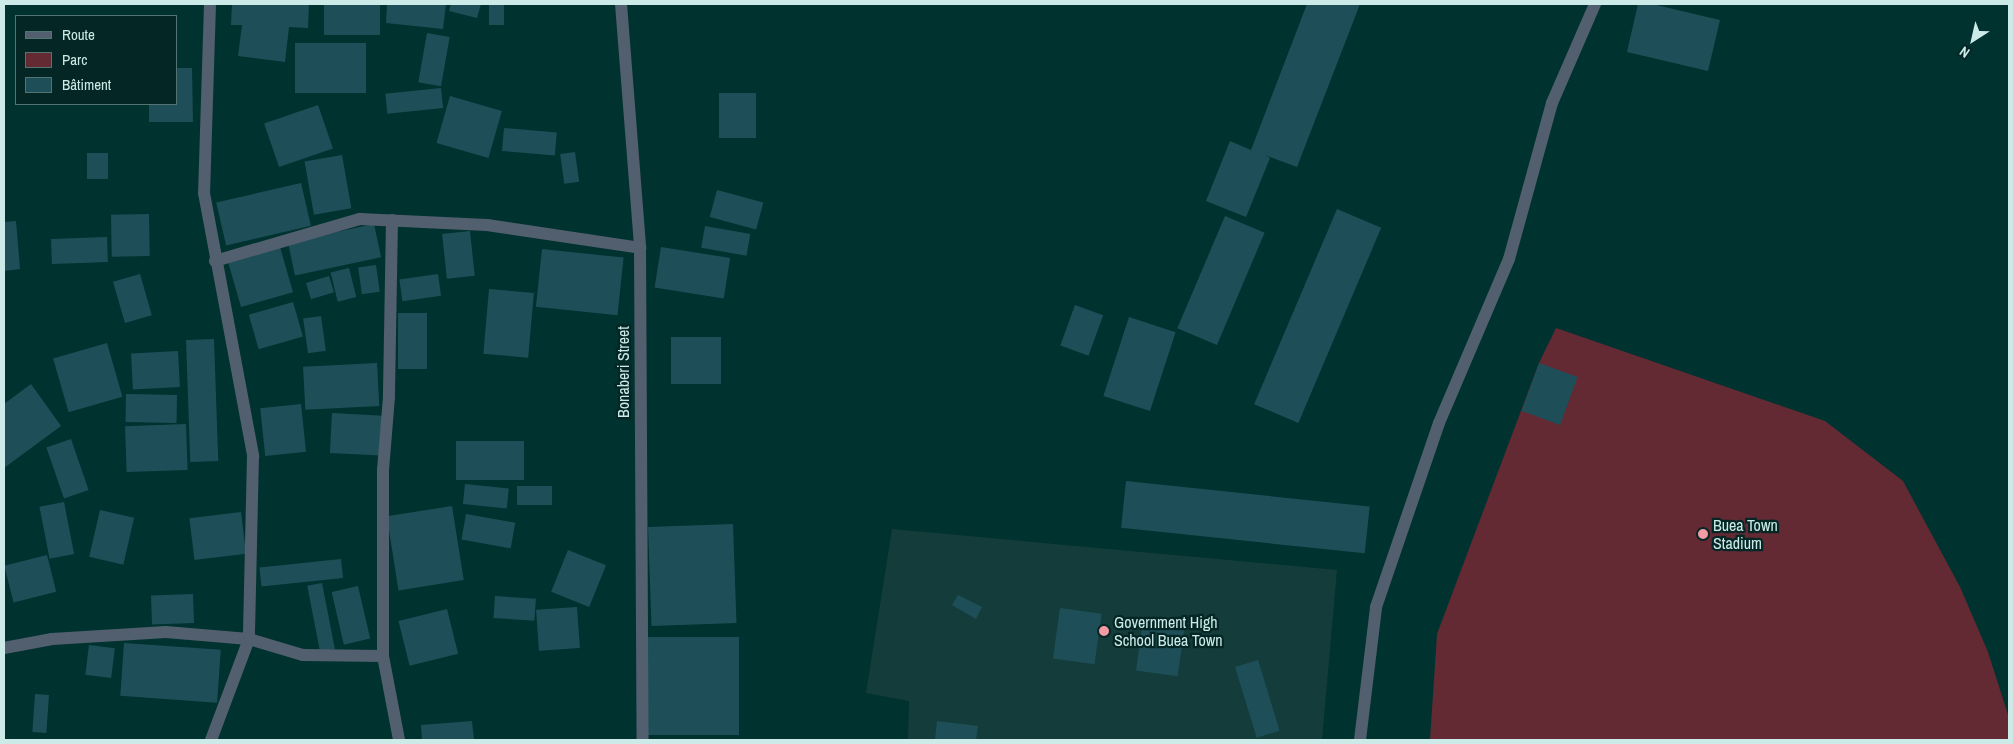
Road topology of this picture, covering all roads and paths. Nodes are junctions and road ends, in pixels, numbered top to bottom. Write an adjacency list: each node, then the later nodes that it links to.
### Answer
1 (210, 4): 6 (street)
2 (621, 4): 5 (street, Bonaberi Street)
3 (1595, 4): 13 (street)
4 (392, 220): 5 (street); 6 (street); 9 (street)
5 (640, 248): 12 (street, Bonaberi Street)
6 (215, 261): 7 (street)
7 (249, 639): 8 (street); 9 (street); 10 (street)
8 (4, 648)
9 (383, 656): 11 (street)
10 (211, 740)
11 (399, 740)
12 (643, 740)
13 (1360, 740)

